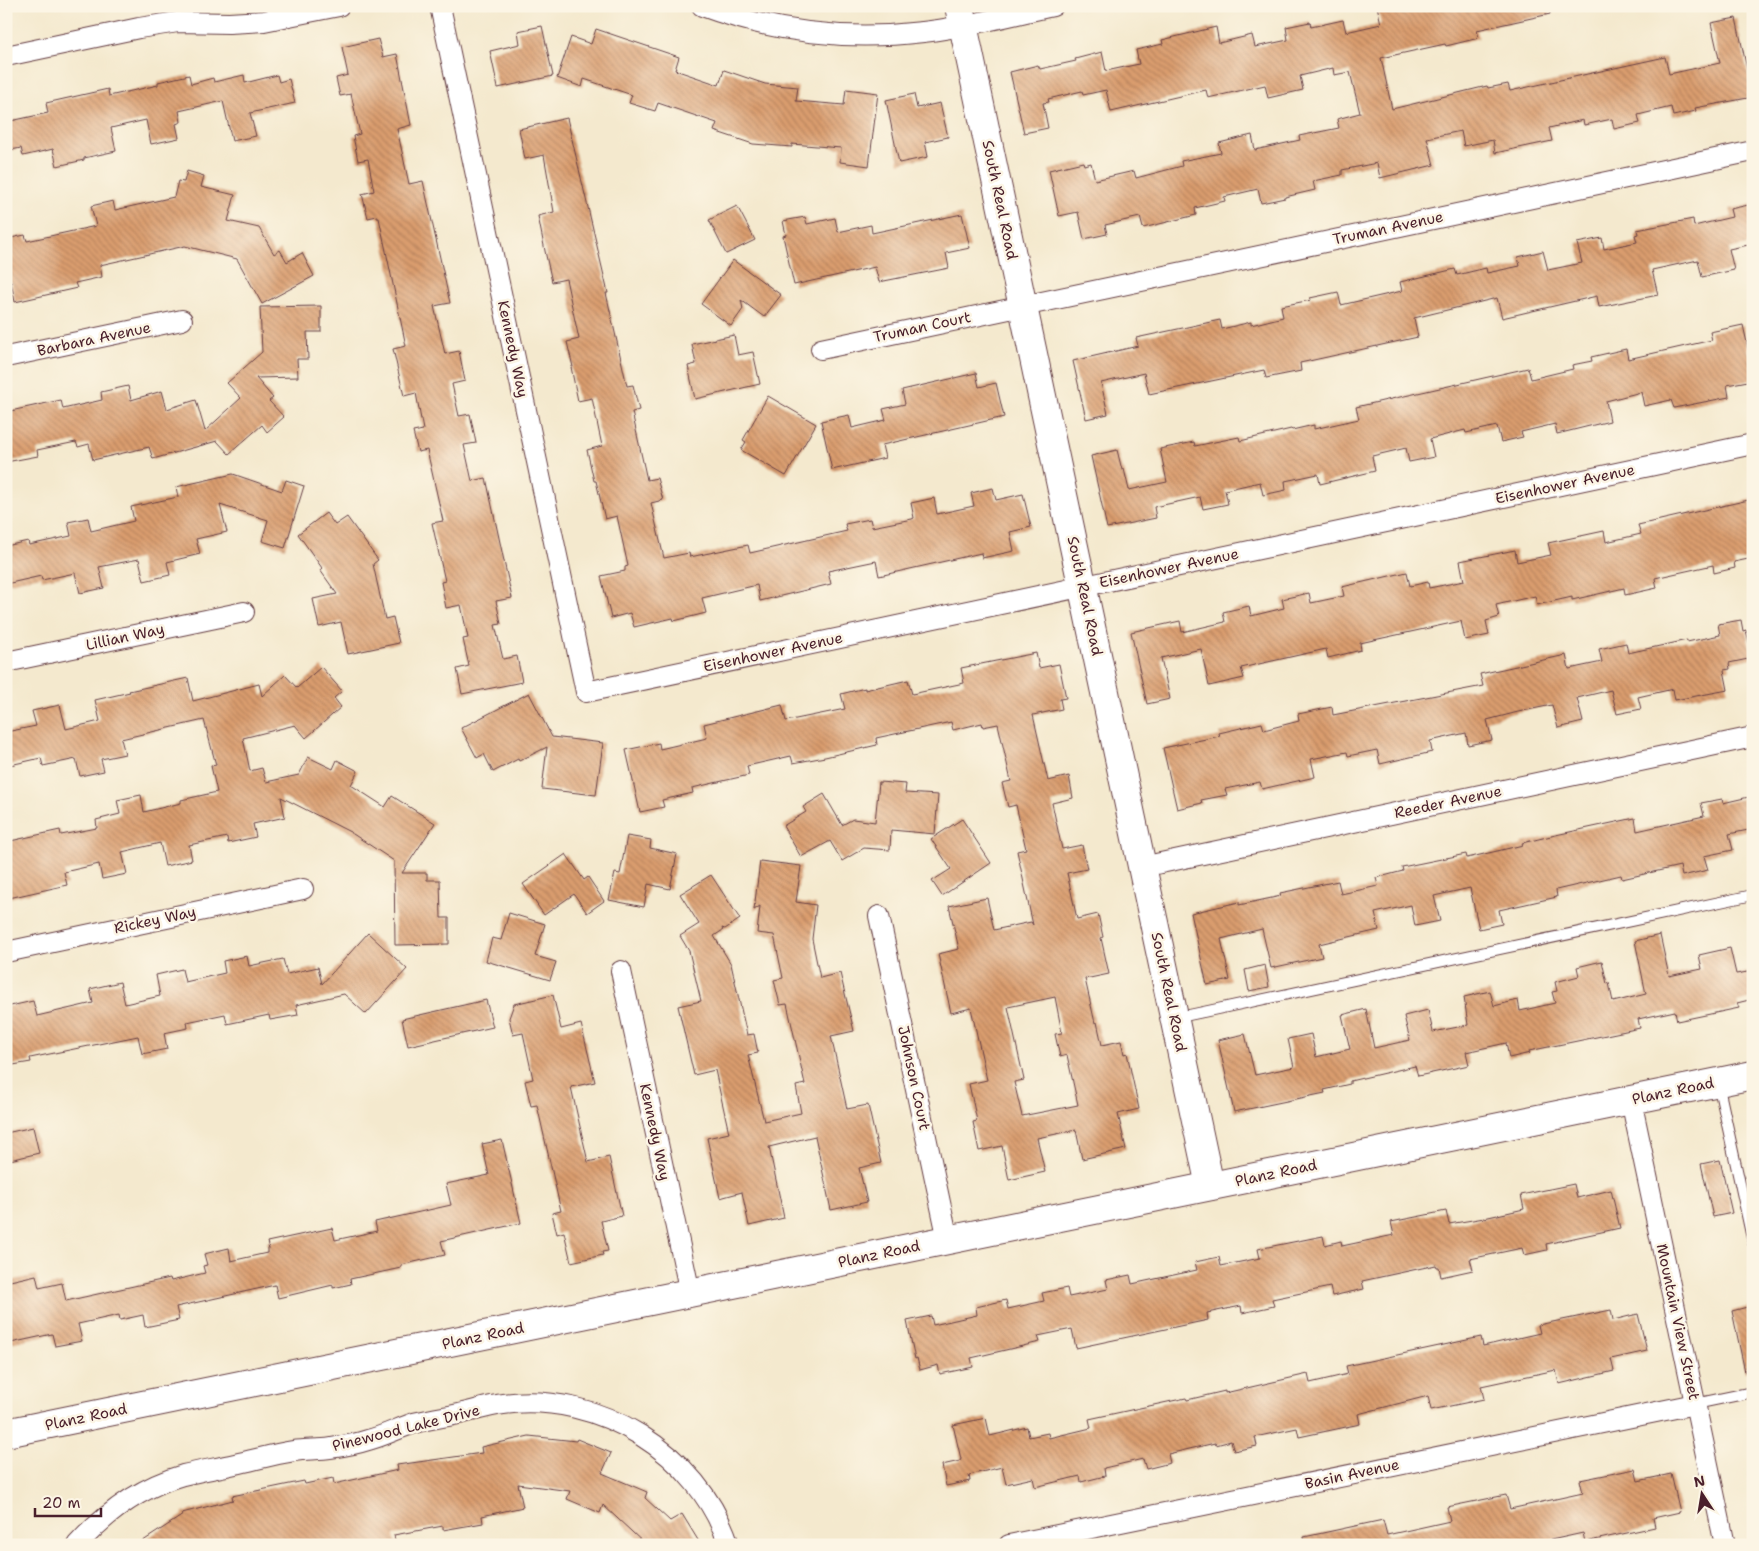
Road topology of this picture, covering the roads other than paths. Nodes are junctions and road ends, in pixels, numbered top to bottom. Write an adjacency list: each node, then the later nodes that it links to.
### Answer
1 (339, 6): 6 (street)
2 (440, 6): 16 (street, Kennedy Way)
3 (702, 6): 5 (street)
4 (1053, 6): 5 (street)
5 (961, 16): 8 (street, South Real Road)
6 (6, 56)
7 (1753, 151): 8 (street, Truman Avenue)
8 (1023, 306): 10 (street, Truman Court); 13 (street, South Real Road)
9 (182, 320): 11 (street, Barbara Avenue)
10 (821, 349)
11 (6, 357)
12 (1753, 444): 13 (street, Eisenhower Avenue)
13 (1083, 586): 16 (street, Eisenhower Avenue); 18 (street, South Real Road)
14 (244, 612): 15 (street, Lillian Way)
15 (6, 662)
16 (586, 692)
17 (1753, 737): 18 (street, Reeder Avenue)
18 (1142, 867): 24 (street, South Real Road)
19 (303, 889): 22 (street, Rickey Way)
20 (1753, 895): 24 (lane)
21 (879, 916): 29 (street, Johnson Court)
22 (6, 952)
23 (621, 971): 31 (street, Kennedy Way)
24 (1174, 1018): 28 (street, South Real Road)
25 (1753, 1075): 26 (street, Planz Road)
26 (1718, 1082): 27 (street, Planz Road); 30 (lane)
27 (1631, 1100): 28 (street, Planz Road); 33 (street, Mountain View Street)
28 (1210, 1186): 29 (street, Planz Road)
29 (948, 1240): 31 (street, Planz Road)
30 (1753, 1243)
31 (690, 1293): 34 (street, Planz Road)
32 (1753, 1392): 33 (lane)
33 (1695, 1404): 37 (street, Basin Avenue); 38 (street, Mountain View Street)
34 (6, 1434)
35 (77, 1545): 36 (street, Pinewood Lake Drive)
36 (729, 1545)
37 (1009, 1545)
38 (1725, 1545)

